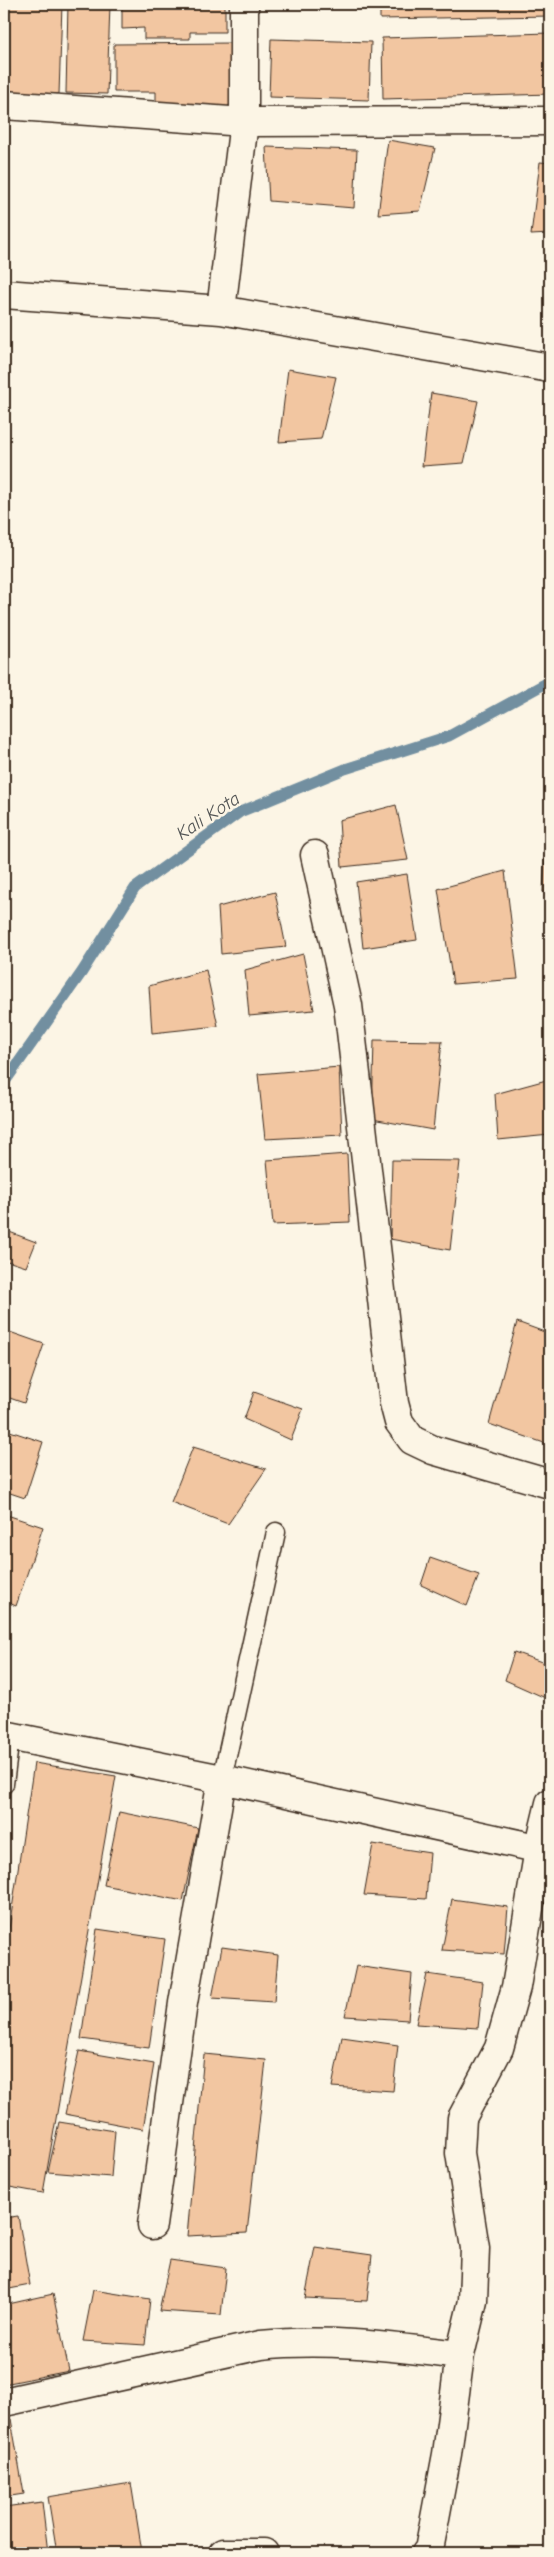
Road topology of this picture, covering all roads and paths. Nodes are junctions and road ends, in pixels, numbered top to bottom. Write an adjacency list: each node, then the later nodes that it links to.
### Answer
1 (244, 4): 4 (street)
2 (4, 105): 4 (street)
3 (550, 121): 4 (street)
4 (244, 122): 6 (street)
5 (4, 294): 6 (street)
6 (221, 310): 7 (street)
7 (550, 368)
8 (316, 854): 9 (street)
9 (550, 1484)
10 (276, 1532): 12 (lane)
11 (7, 1736): 12 (street); 13 (lane)
12 (222, 1779): 15 (street); 16 (street)
13 (4, 1784)
14 (550, 1803): 15 (street)
15 (544, 1850): 17 (street)
16 (152, 2225)
17 (460, 2355): 18 (street); 21 (street)
18 (4, 2402)
19 (223, 2553): 20 (street)
20 (264, 2553)
21 (426, 2553)

